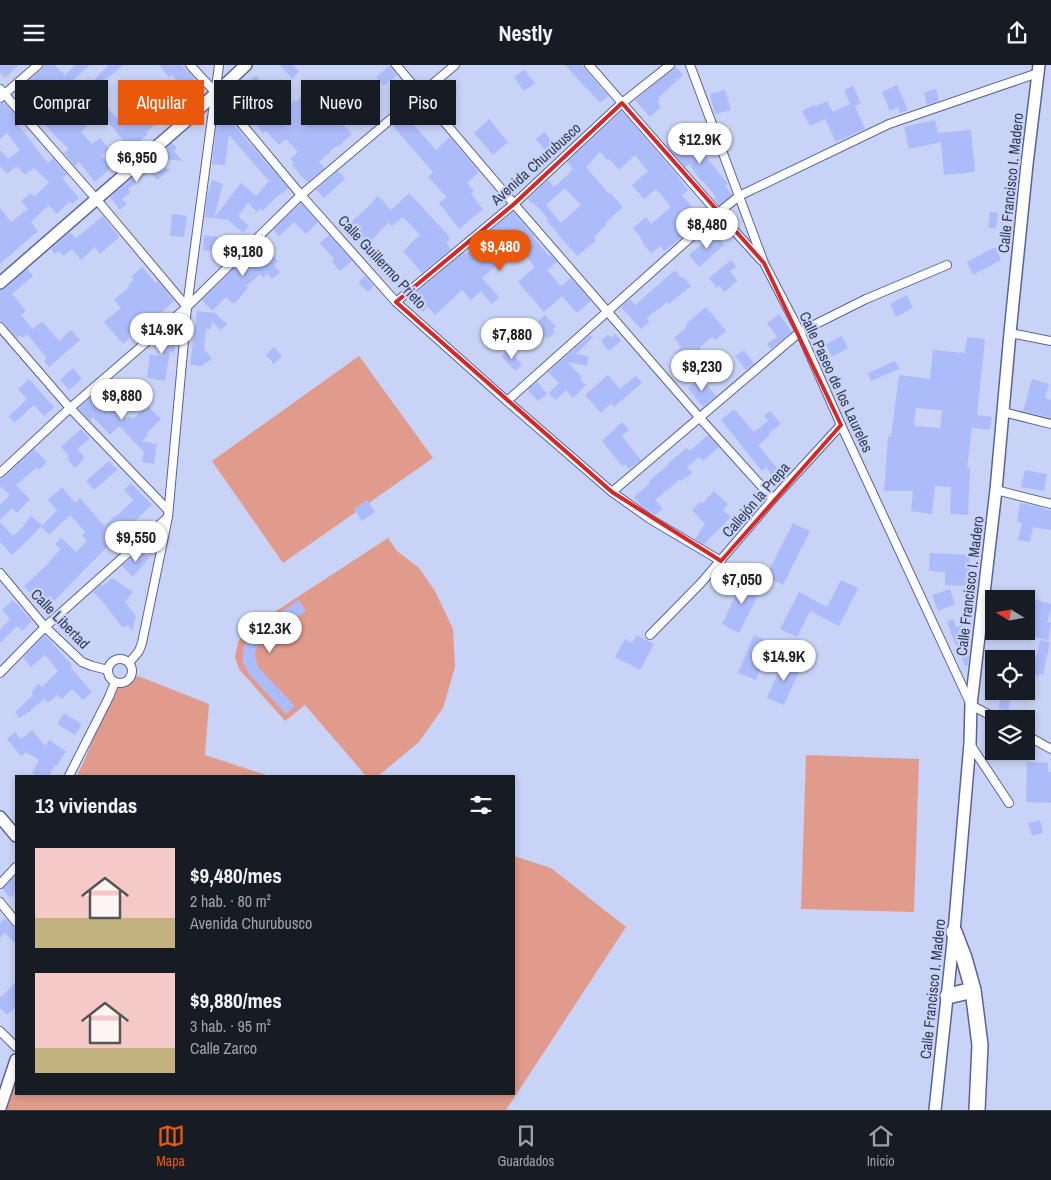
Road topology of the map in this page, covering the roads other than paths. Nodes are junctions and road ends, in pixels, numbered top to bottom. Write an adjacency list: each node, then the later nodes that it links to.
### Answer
1 (38, 65): 16 (street)
2 (190, 65): 15 (street, Calle Guillermo Prieto)
3 (219, 65): 11 (street)
4 (246, 65): 12 (main road)
5 (396, 65): 13 (street)
6 (454, 65): 14 (street)
7 (589, 65): 18 (street)
8 (670, 65): 18 (street, Avenida Churubusco)
9 (690, 65): 24 (street, Calle Paseo de los Laureles)
10 (1039, 69): 24 (street); 36 (main road, Calle Francisco I. Madero)
11 (217, 80)
12 (230, 80)
13 (408, 80)
14 (436, 80)
15 (214, 91)
16 (1, 94): 25 (street)
17 (214, 95): 25 (main road)
18 (622, 103): 26 (street, Avenida Churubusco); 27 (street)
19 (214, 108): 32 (street)
20 (390, 119): 23 (street)
21 (243, 125): 23 (street, Calle Guillermo Prieto)
22 (446, 125): 26 (street)
23 (301, 195): 31 (street, Calle Guillermo Prieto); 32 (street)
24 (739, 196): 27 (street); 28 (street, Calle Paseo de los Laureles)
25 (97, 200): 30 (main road); 32 (street)
26 (514, 204): 31 (street, Avenida Churubusco); 33 (street)
27 (718, 213): 28 (street); 33 (street)
28 (764, 263): 35 (street, Calle Paseo de los Laureles)
29 (947, 265): 35 (street)
30 (0, 283)
31 (396, 302): 38 (street, Calle Guillermo Prieto)
32 (187, 307): 39 (street); 49 (street)
33 (608, 311): 38 (street); 41 (street)
34 (0, 327): 39 (street)
35 (800, 332): 41 (street); 43 (street, Calle Paseo de los Laureles)
36 (1010, 333): 37 (street); 40 (main road, Calle Francisco I. Madero)
37 (1051, 341)
38 (506, 401): 46 (street, Calle Guillermo Prieto)
39 (70, 408): 44 (street); 49 (street)
40 (1004, 412): 42 (street); 45 (main road, Calle Francisco I. Madero)
41 (699, 417): 46 (street); 47 (street)
42 (1051, 424)
43 (841, 425): 47 (street, Callejón la Prepa); 58 (street, Calle Paseo de los Laureles)
44 (0, 473)
45 (996, 490): 48 (street); 58 (main road, Calle Francisco I. Madero)
46 (612, 492): 50 (street, Calle Guillermo Prieto)
47 (774, 499): 50 (street, Callejón la Prepa)
48 (1051, 504)
49 (168, 514): 52 (street); 54 (street)
50 (721, 561): 53 (street, Callejón la Prepa)
51 (0, 573): 52 (street, Calle Libertad)
52 (45, 627): 55 (street, Calle Libertad); 56 (street)
53 (650, 635)
54 (129, 663): 55 (street); 57 (street)
55 (108, 670): 57 (street)
56 (0, 673)
57 (114, 682): 63 (street)
58 (971, 705): 59 (street); 61 (main road, Calle Francisco I. Madero)
59 (985, 713)
60 (1035, 740): 62 (street)
61 (970, 743): 64 (street); 71 (main road, Calle Francisco I. Madero)
62 (1051, 749)
63 (70, 775)
64 (1009, 803)
65 (0, 817): 66 (main road)
66 (15, 835)
67 (15, 868): 68 (street)
68 (0, 884)
69 (0, 902): 70 (street)
70 (15, 921)
71 (954, 932): 72 (highway); 73 (main road, Calle Francisco I. Madero)
72 (973, 989): 73 (highway); 78 (highway)
73 (948, 996): 79 (main road, Calle Francisco I. Madero)
74 (0, 1031): 75 (street)
75 (15, 1046)
76 (15, 1063): 77 (main road)
77 (0, 1108)
78 (978, 1109)
79 (935, 1110)

